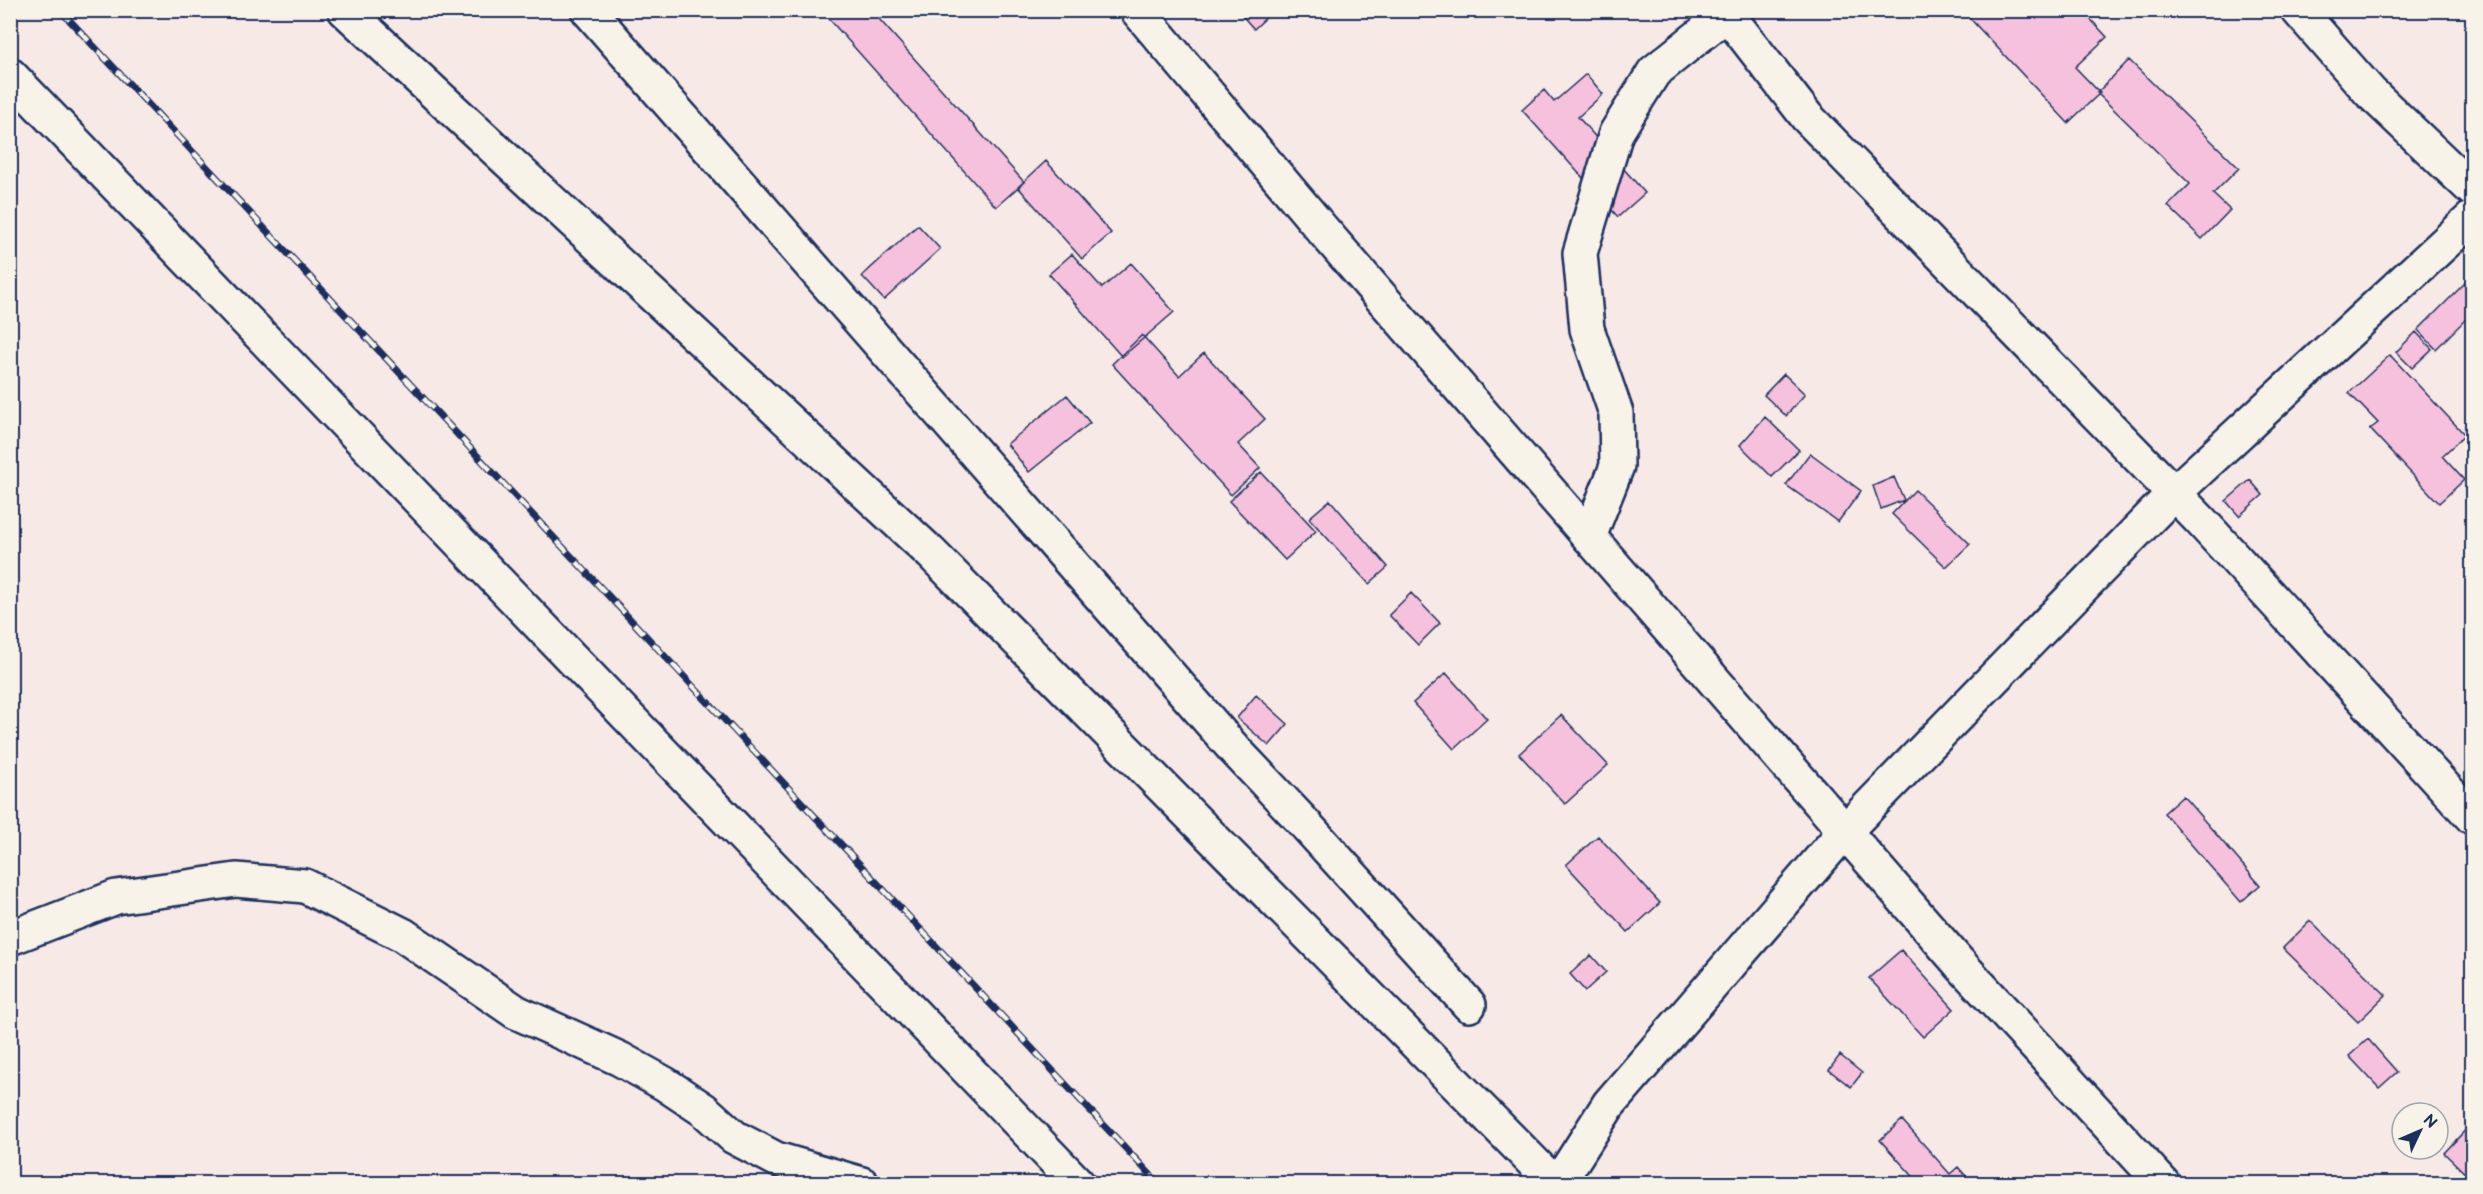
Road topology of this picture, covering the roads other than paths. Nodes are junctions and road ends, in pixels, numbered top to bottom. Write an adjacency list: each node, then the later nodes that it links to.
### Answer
1 (345, 10): 18 (street)
2 (588, 10): 15 (street)
3 (1137, 10): 11 (street)
4 (1716, 10): 11 (street)
5 (1724, 10): 10 (street)
6 (2298, 10): 8 (street)
7 (10, 75): 17 (street)
8 (2472, 189)
9 (2472, 218): 10 (street)
10 (2174, 493): 12 (street); 13 (street)
11 (1589, 537): 13 (street)
12 (2472, 817)
13 (1845, 831): 18 (street); 19 (street)
14 (10, 938): 16 (street)
15 (1469, 1005)
16 (862, 1184)
17 (1078, 1184)
18 (1556, 1184)
19 (2163, 1184)

